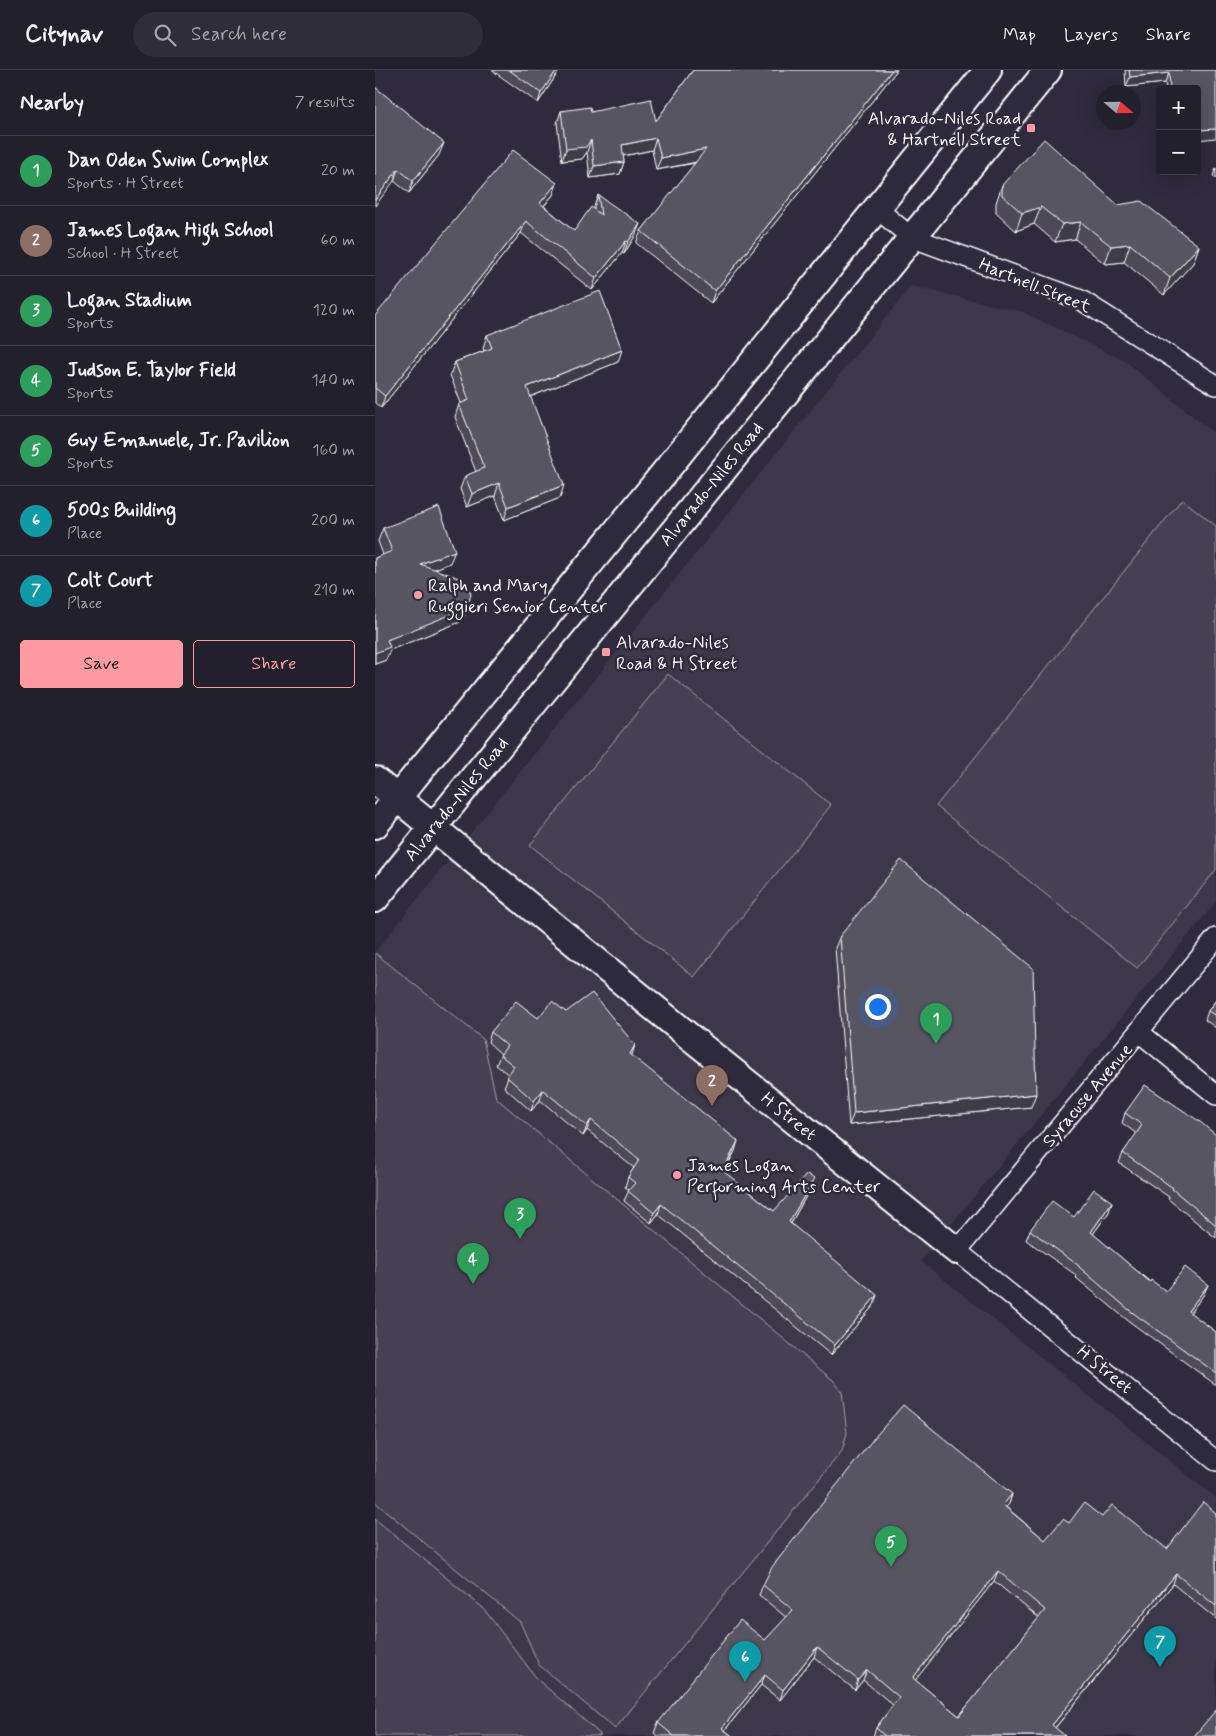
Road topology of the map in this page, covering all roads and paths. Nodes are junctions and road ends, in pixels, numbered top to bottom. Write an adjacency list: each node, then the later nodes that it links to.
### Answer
1 (988, 70): 3 (main road)
2 (1048, 70): 4 (main road, Alvarado-Niles Road)
3 (876, 208): 4 (street, Hartnell Street); 7 (main road)
4 (911, 238): 5 (street, Hartnell Street); 9 (main road, Alvarado-Niles Road)
5 (1216, 385)
6 (375, 780): 7 (main road, H Street)
7 (398, 797): 8 (main road); 9 (main road, H Street)
8 (375, 825)
9 (433, 828): 10 (main road, Alvarado-Niles Road); 14 (main road, H Street)
10 (375, 899)
11 (1216, 938): 12 (street, Syracuse Avenue)
12 (1139, 1032): 13 (street); 14 (street, Syracuse Avenue)
13 (1216, 1095)
14 (957, 1251): 15 (street, H Street)
15 (1216, 1461)

